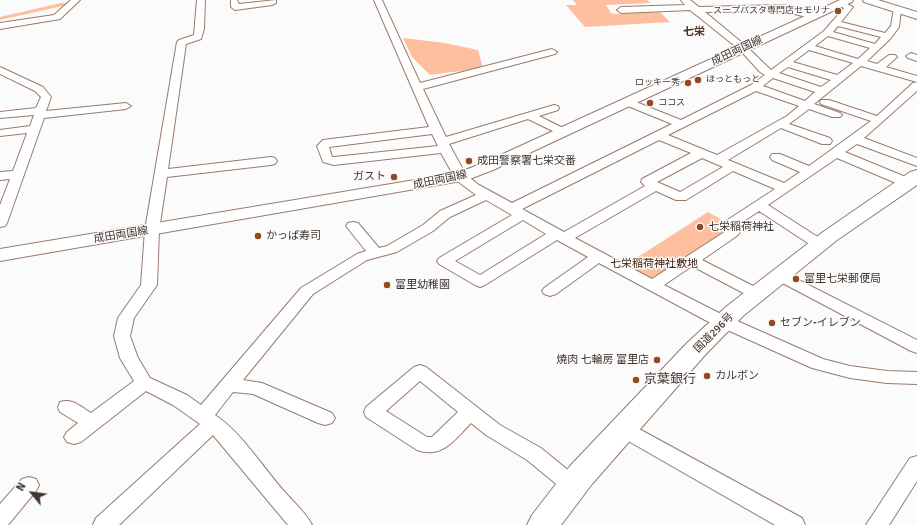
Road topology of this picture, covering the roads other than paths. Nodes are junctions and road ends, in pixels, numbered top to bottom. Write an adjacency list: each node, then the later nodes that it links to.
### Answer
1 (76, 0): 18 (street)
2 (201, 0): 65 (street)
3 (272, 0): 7 (street)
4 (378, 0): 35 (street)
5 (685, 0): 9 (street)
6 (868, 0): 11 (main road)
7 (234, 1)
8 (844, 2): 12 (main road, 成田両国線); 19 (street)
9 (694, 8): 10 (street); 12 (street); 14 (street)
10 (621, 10)
11 (897, 10): 13 (main road); 20 (street)
12 (814, 16): 17 (main road, 成田両国線)
13 (917, 16)
14 (708, 18): 15 (street); 22 (street)
15 (745, 18)
16 (783, 18): 17 (street)
17 (800, 22): 22 (main road, 成田両国線)
18 (0, 26)
19 (829, 30): 20 (street); 20 (street); 21 (street); 23 (street)
20 (883, 41): 26 (street)
21 (842, 45)
22 (743, 48): 31 (street); 38 (main road, 成田両国線)
23 (803, 50): 26 (street); 27 (street); 29 (street)
24 (552, 52): 35 (street)
25 (892, 57): 28 (street)
26 (861, 62): 28 (street); 29 (street)
27 (786, 63): 31 (street); 32 (street)
28 (879, 67): 33 (street)
29 (852, 69): 32 (street)
30 (0, 70): 42 (street)
31 (771, 74): 36 (street); 37 (street)
32 (840, 78): 37 (street)
33 (917, 79)
34 (917, 85): 46 (street)
35 (417, 87): 50 (street)
36 (755, 87): 39 (street); 47 (street)
37 (823, 91): 39 (street)
38 (627, 102): 47 (street); 51 (main road, 成田両国線)
39 (810, 102): 44 (street); 46 (street); 48 (street)
40 (126, 106): 42 (street)
41 (554, 108): 45 (street)
42 (40, 113): 43 (street); 49 (street)
43 (0, 115)
44 (836, 115)
45 (528, 116): 51 (street); 56 (street)
46 (879, 120): 54 (street)
47 (682, 124): 53 (street)
48 (780, 124): 55 (street); 60 (street)
49 (34, 129): 52 (street); 64 (street)
50 (436, 130): 56 (street); 56 (street)
51 (563, 132): 67 (main road, 成田両国線)
52 (0, 133)
53 (658, 135): 57 (street); 73 (street)
54 (855, 139): 58 (street); 68 (street)
55 (826, 141)
56 (443, 145): 67 (street)
57 (701, 153): 60 (street); 69 (street)
58 (836, 153): 63 (street); 68 (street)
59 (776, 157): 63 (street)
60 (718, 160): 62 (street)
61 (271, 161): 65 (street)
62 (733, 166): 69 (street); 70 (street)
63 (809, 171): 70 (street)
64 (17, 174): 66 (street); 74 (street)
65 (162, 174): 76 (street)
66 (0, 176)
67 (461, 177): 71 (street); 76 (main road, 成田両国線)
68 (914, 177): 78 (highway, 国道296号)
69 (655, 186): 77 (street)
70 (785, 188): 72 (street)
71 (486, 195): 73 (street); 79 (street)
72 (759, 205): 78 (street); 82 (street)
73 (516, 212): 77 (street); 77 (street)
74 (0, 223)
75 (353, 226): 79 (street)
76 (152, 230): 80 (main road, 成田両国線); 90 (street)
77 (560, 236): 81 (street)
78 (819, 244): 83 (highway, 国道296号)
79 (376, 254): 91 (street)
80 (0, 255)
81 (598, 257): 84 (street); 85 (street)
82 (691, 260): 84 (street); 86 (street)
83 (780, 276): 86 (highway, 国道296号); 88 (street)
84 (653, 286): 87 (street)
85 (550, 291)
86 (757, 294): 87 (highway, 国道296号)
87 (724, 322): 89 (street); 97 (highway, 国道296号)
88 (917, 347)
89 (917, 378)
90 (144, 383): 95 (street); 96 (street)
91 (230, 385): 94 (street); 95 (street)
92 (67, 407): 96 (street)
93 (470, 412): 93 (street); 101 (street)
94 (325, 418)
95 (208, 420): 103 (street); 104 (street)
96 (92, 423): 98 (street)
97 (623, 429): 101 (highway, 国道296号); 106 (street)
98 (74, 437)
99 (917, 464): 107 (street)
100 (29, 485): 102 (street)
101 (573, 486): 105 (highway, 国道296号)
102 (0, 519)
103 (104, 525)
104 (302, 525)
105 (543, 525)
106 (794, 525)
107 (876, 525)

